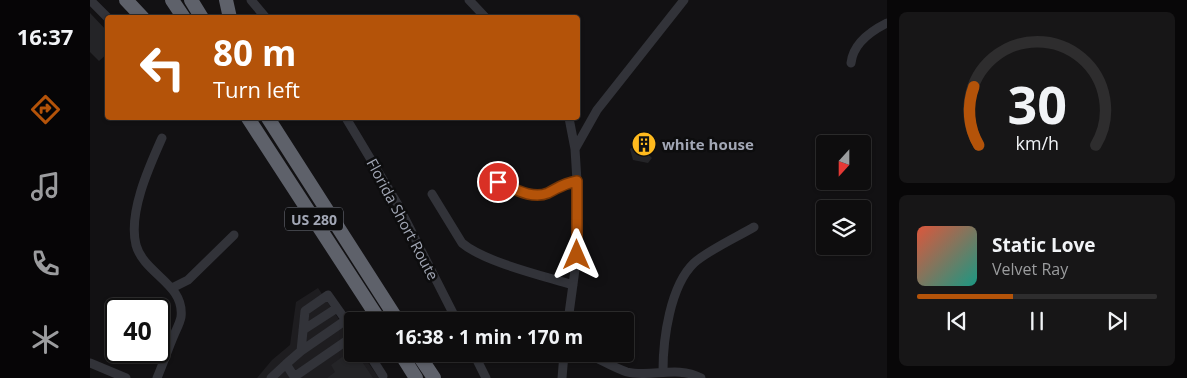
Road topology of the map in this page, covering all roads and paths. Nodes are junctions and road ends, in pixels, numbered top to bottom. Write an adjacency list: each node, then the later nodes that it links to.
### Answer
1 (90, 0): 9 (street)
2 (126, 0): 10 (highway)
3 (172, 0): 11 (highway)
4 (191, 0): 12 (highway)
5 (226, 0): 13 (highway)
6 (251, 0): 14 (street)
7 (469, 0): 15 (street)
8 (684, 0): 23 (street)
9 (105, 15)
10 (140, 15)
11 (182, 15)
12 (200, 15)
13 (229, 15)
14 (264, 15)
15 (483, 15)
16 (887, 23): 17 (street)
17 (851, 63)
18 (249, 120): 32 (highway, US 280)
19 (269, 120): 33 (highway, US 280)
20 (347, 120): 34 (street, Florida Short Route)
21 (569, 120): 23 (street)
22 (162, 138): 30 (street)
23 (575, 149): 24 (street)
24 (577, 181): 25 (street); 29 (street)
25 (498, 182)
26 (432, 194): 29 (street)
27 (754, 227): 51 (street)
28 (234, 235): 30 (street)
29 (573, 285): 35 (street)
30 (172, 288): 55 (street)
31 (337, 308): 36 (street); 38 (street); 38 (street)
32 (374, 312)
33 (392, 312)
34 (452, 312)
35 (569, 312)
36 (344, 317)
37 (344, 321): 40 (street)
38 (303, 330): 40 (street)
39 (344, 343): 57 (street)
40 (301, 351): 49 (street)
41 (90, 362): 50 (street)
42 (374, 362): 52 (street)
43 (403, 362): 58 (highway)
44 (407, 362): 59 (highway)
45 (423, 362): 60 (highway)
46 (478, 362): 61 (street)
47 (563, 362): 62 (street)
48 (606, 362): 51 (street)
49 (286, 364): 56 (street); 57 (street)
50 (105, 368): 53 (street); 54 (street)
51 (663, 372): 63 (street)
52 (384, 376)
53 (101, 378)
54 (126, 378)
55 (157, 378)
56 (271, 378)
57 (295, 378)
58 (409, 378)
59 (416, 378)
60 (434, 378)
61 (486, 378)
62 (562, 378)
63 (701, 378)

